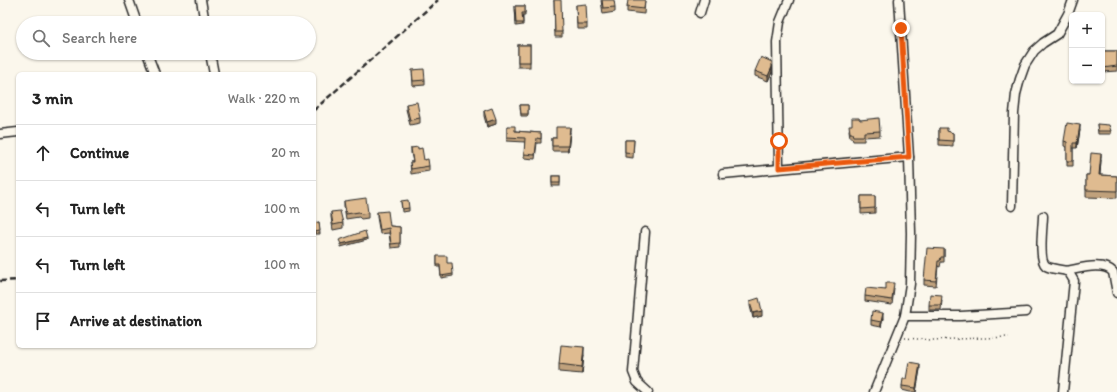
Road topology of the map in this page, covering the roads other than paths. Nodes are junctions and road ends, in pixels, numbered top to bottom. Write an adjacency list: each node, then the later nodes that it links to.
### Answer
1 (129, 0): 8 (street)
2 (201, 0): 9 (street)
3 (704, 0): 7 (street)
4 (789, 0): 17 (street)
5 (899, 0): 16 (street)
6 (1073, 0): 19 (street)
7 (700, 14)
8 (135, 16)
9 (204, 16)
10 (150, 60): 12 (street)
11 (211, 60): 13 (street)
12 (154, 72)
13 (214, 72)
14 (16, 132): 15 (street)
15 (0, 134)
16 (909, 157): 17 (street); 25 (street)
17 (779, 168): 18 (street)
18 (723, 174)
19 (1012, 206)
20 (1043, 216): 22 (street)
21 (645, 232): 26 (street)
22 (1066, 271): 23 (street); 28 (street)
23 (1117, 293)
24 (1026, 312): 25 (street)
25 (905, 316): 27 (street)
26 (648, 392)
27 (874, 392)
28 (1063, 392)

